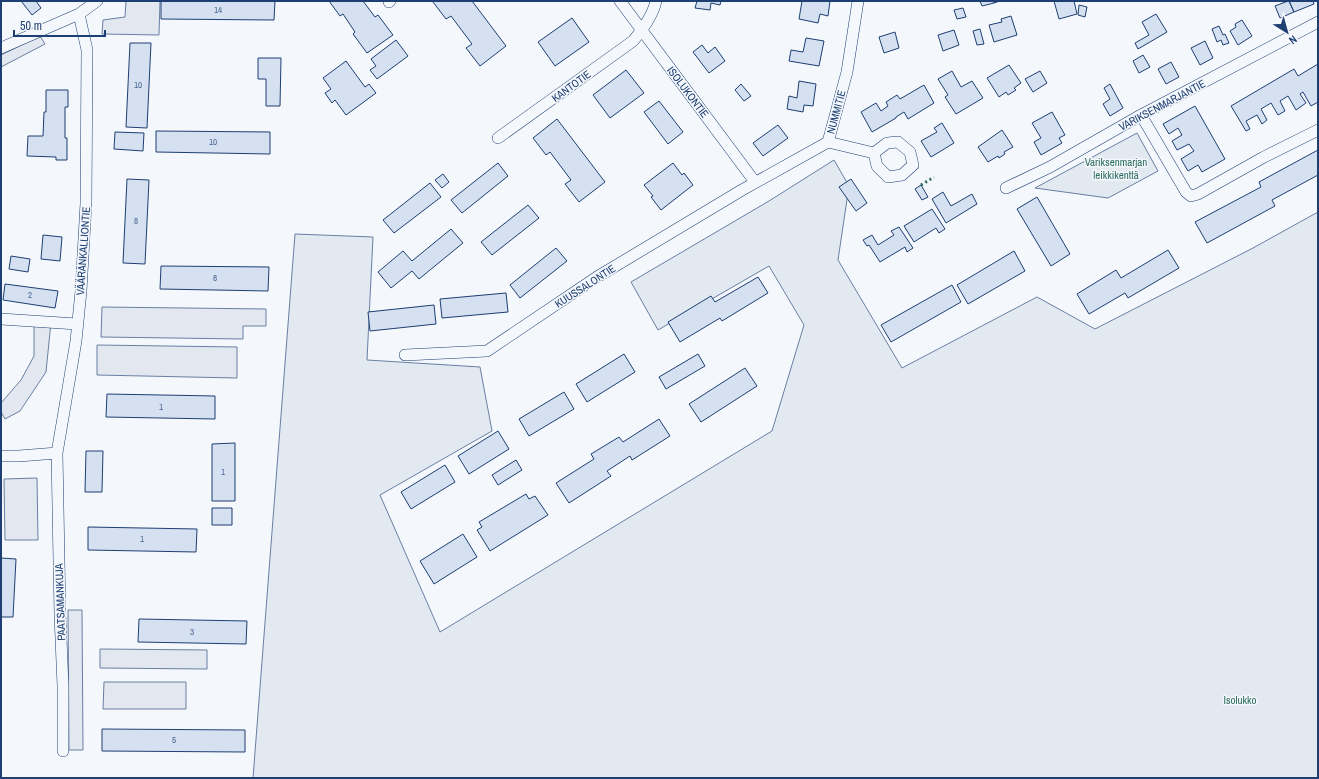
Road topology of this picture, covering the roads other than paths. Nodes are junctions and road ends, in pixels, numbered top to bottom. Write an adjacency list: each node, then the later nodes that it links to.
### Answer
1 (96, 1): 5 (street)
2 (620, 1): 7 (street, ISOLUKONTIE)
3 (656, 1): 7 (street)
4 (858, 1): 12 (street, NUMMITIE)
5 (79, 14): 8 (street); 17 (street, VÄÄRÄNKALLIONTIE)
6 (1318, 22): 9 (street, VARIKSENMARJANTIE)
7 (642, 31): 11 (street, KANTOTIE); 14 (street, ISOLUKONTIE)
8 (1, 48)
9 (1141, 115): 10 (street); 15 (street, VARIKSENMARJANTIE)
10 (1318, 130)
11 (498, 138)
12 (828, 142): 13 (street); 14 (street, NUMMITIE)
13 (874, 153)
14 (755, 182): 18 (street, KUUSSALONTIE)
15 (1006, 188)
16 (1, 319): 17 (street)
17 (77, 324): 19 (street, VÄÄRÄNKALLIONTIE)
18 (405, 355)
19 (57, 453): 20 (street); 21 (street, PAATSAMANKUJA)
20 (1, 456)
21 (63, 751)

